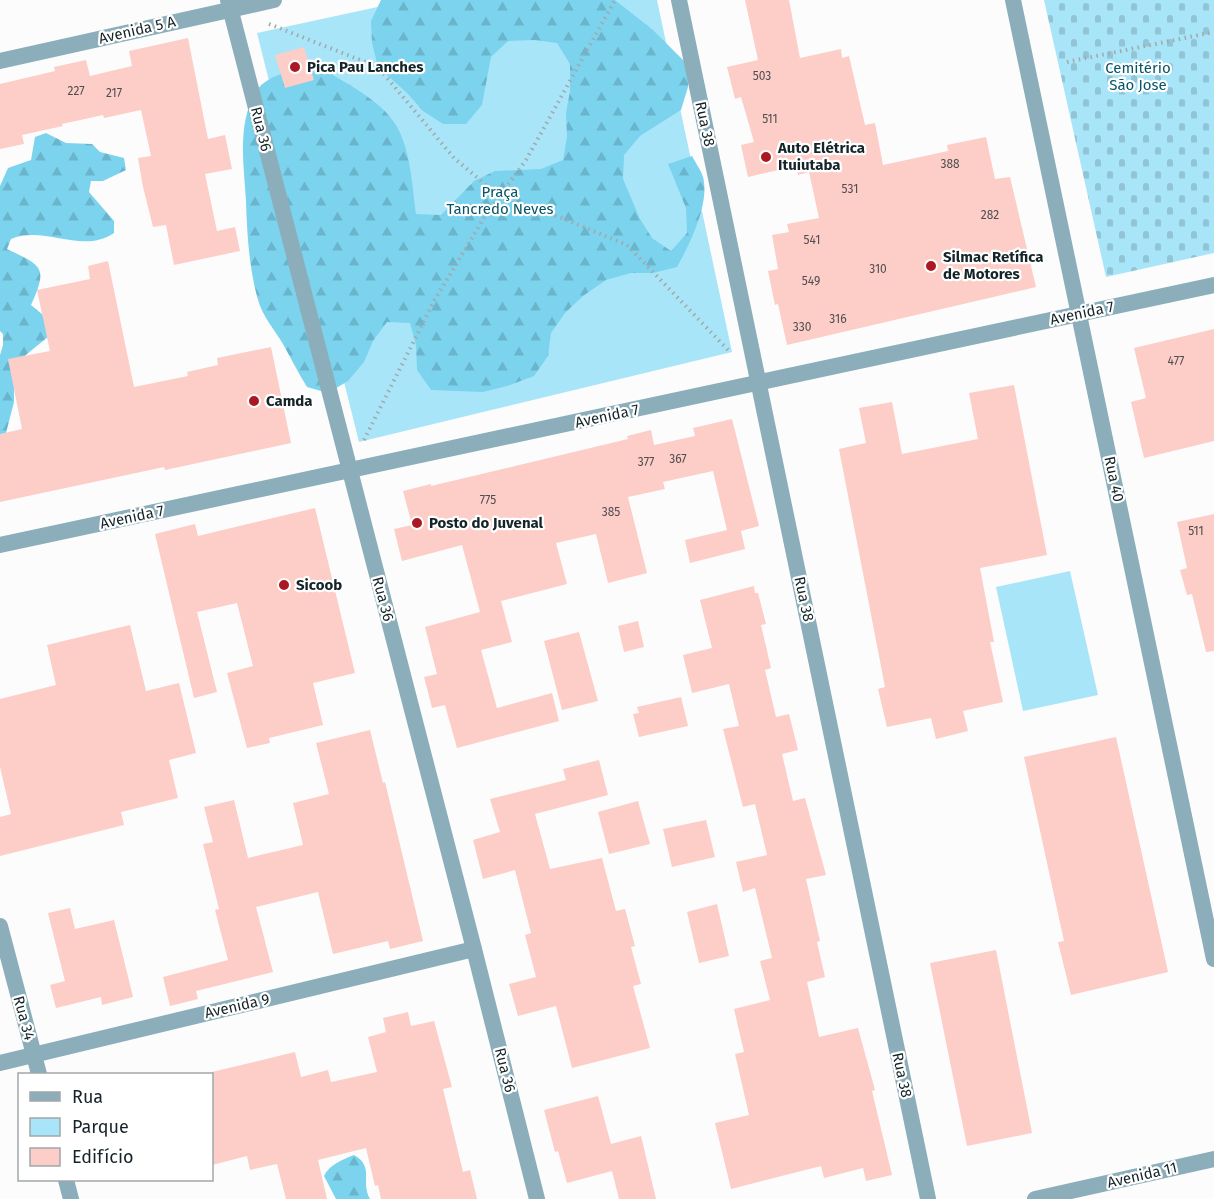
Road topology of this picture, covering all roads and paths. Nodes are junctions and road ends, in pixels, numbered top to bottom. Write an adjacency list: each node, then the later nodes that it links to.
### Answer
1 (274, 0): 5 (street, Avenida 5 A)
2 (615, 0): 9 (path)
3 (679, 0): 13 (street, Rua 38)
4 (1013, 0): 11 (street, Rua 40)
5 (229, 5): 7 (street, Avenida 5 A); 9 (path); 14 (street, Rua 36)
6 (1214, 32): 8 (path)
7 (0, 61)
8 (1068, 62)
9 (500, 196): 12 (path); 14 (path)
10 (1214, 285): 11 (street, Avenida 7)
11 (1079, 314): 13 (street, Avenida 7); 18 (street, Rua 40)
12 (734, 357)
13 (759, 383): 14 (street, Avenida 7); 26 (street, Rua 38)
14 (350, 470): 15 (street, Avenida 7); 17 (street, Rua 36)
15 (0, 545)
16 (0, 926): 19 (street, Rua 34)
17 (474, 949): 19 (street, Avenida 9); 25 (street, Rua 36)
18 (1214, 959)
19 (33, 1055): 20 (street, Avenida 9); 21 (street, Rua 34)
20 (0, 1063)
21 (39, 1073)
22 (1214, 1159): 27 (street, Avenida 11)
23 (66, 1181): 24 (street)
24 (71, 1199)
25 (537, 1199)
26 (928, 1199)
27 (1035, 1199)

